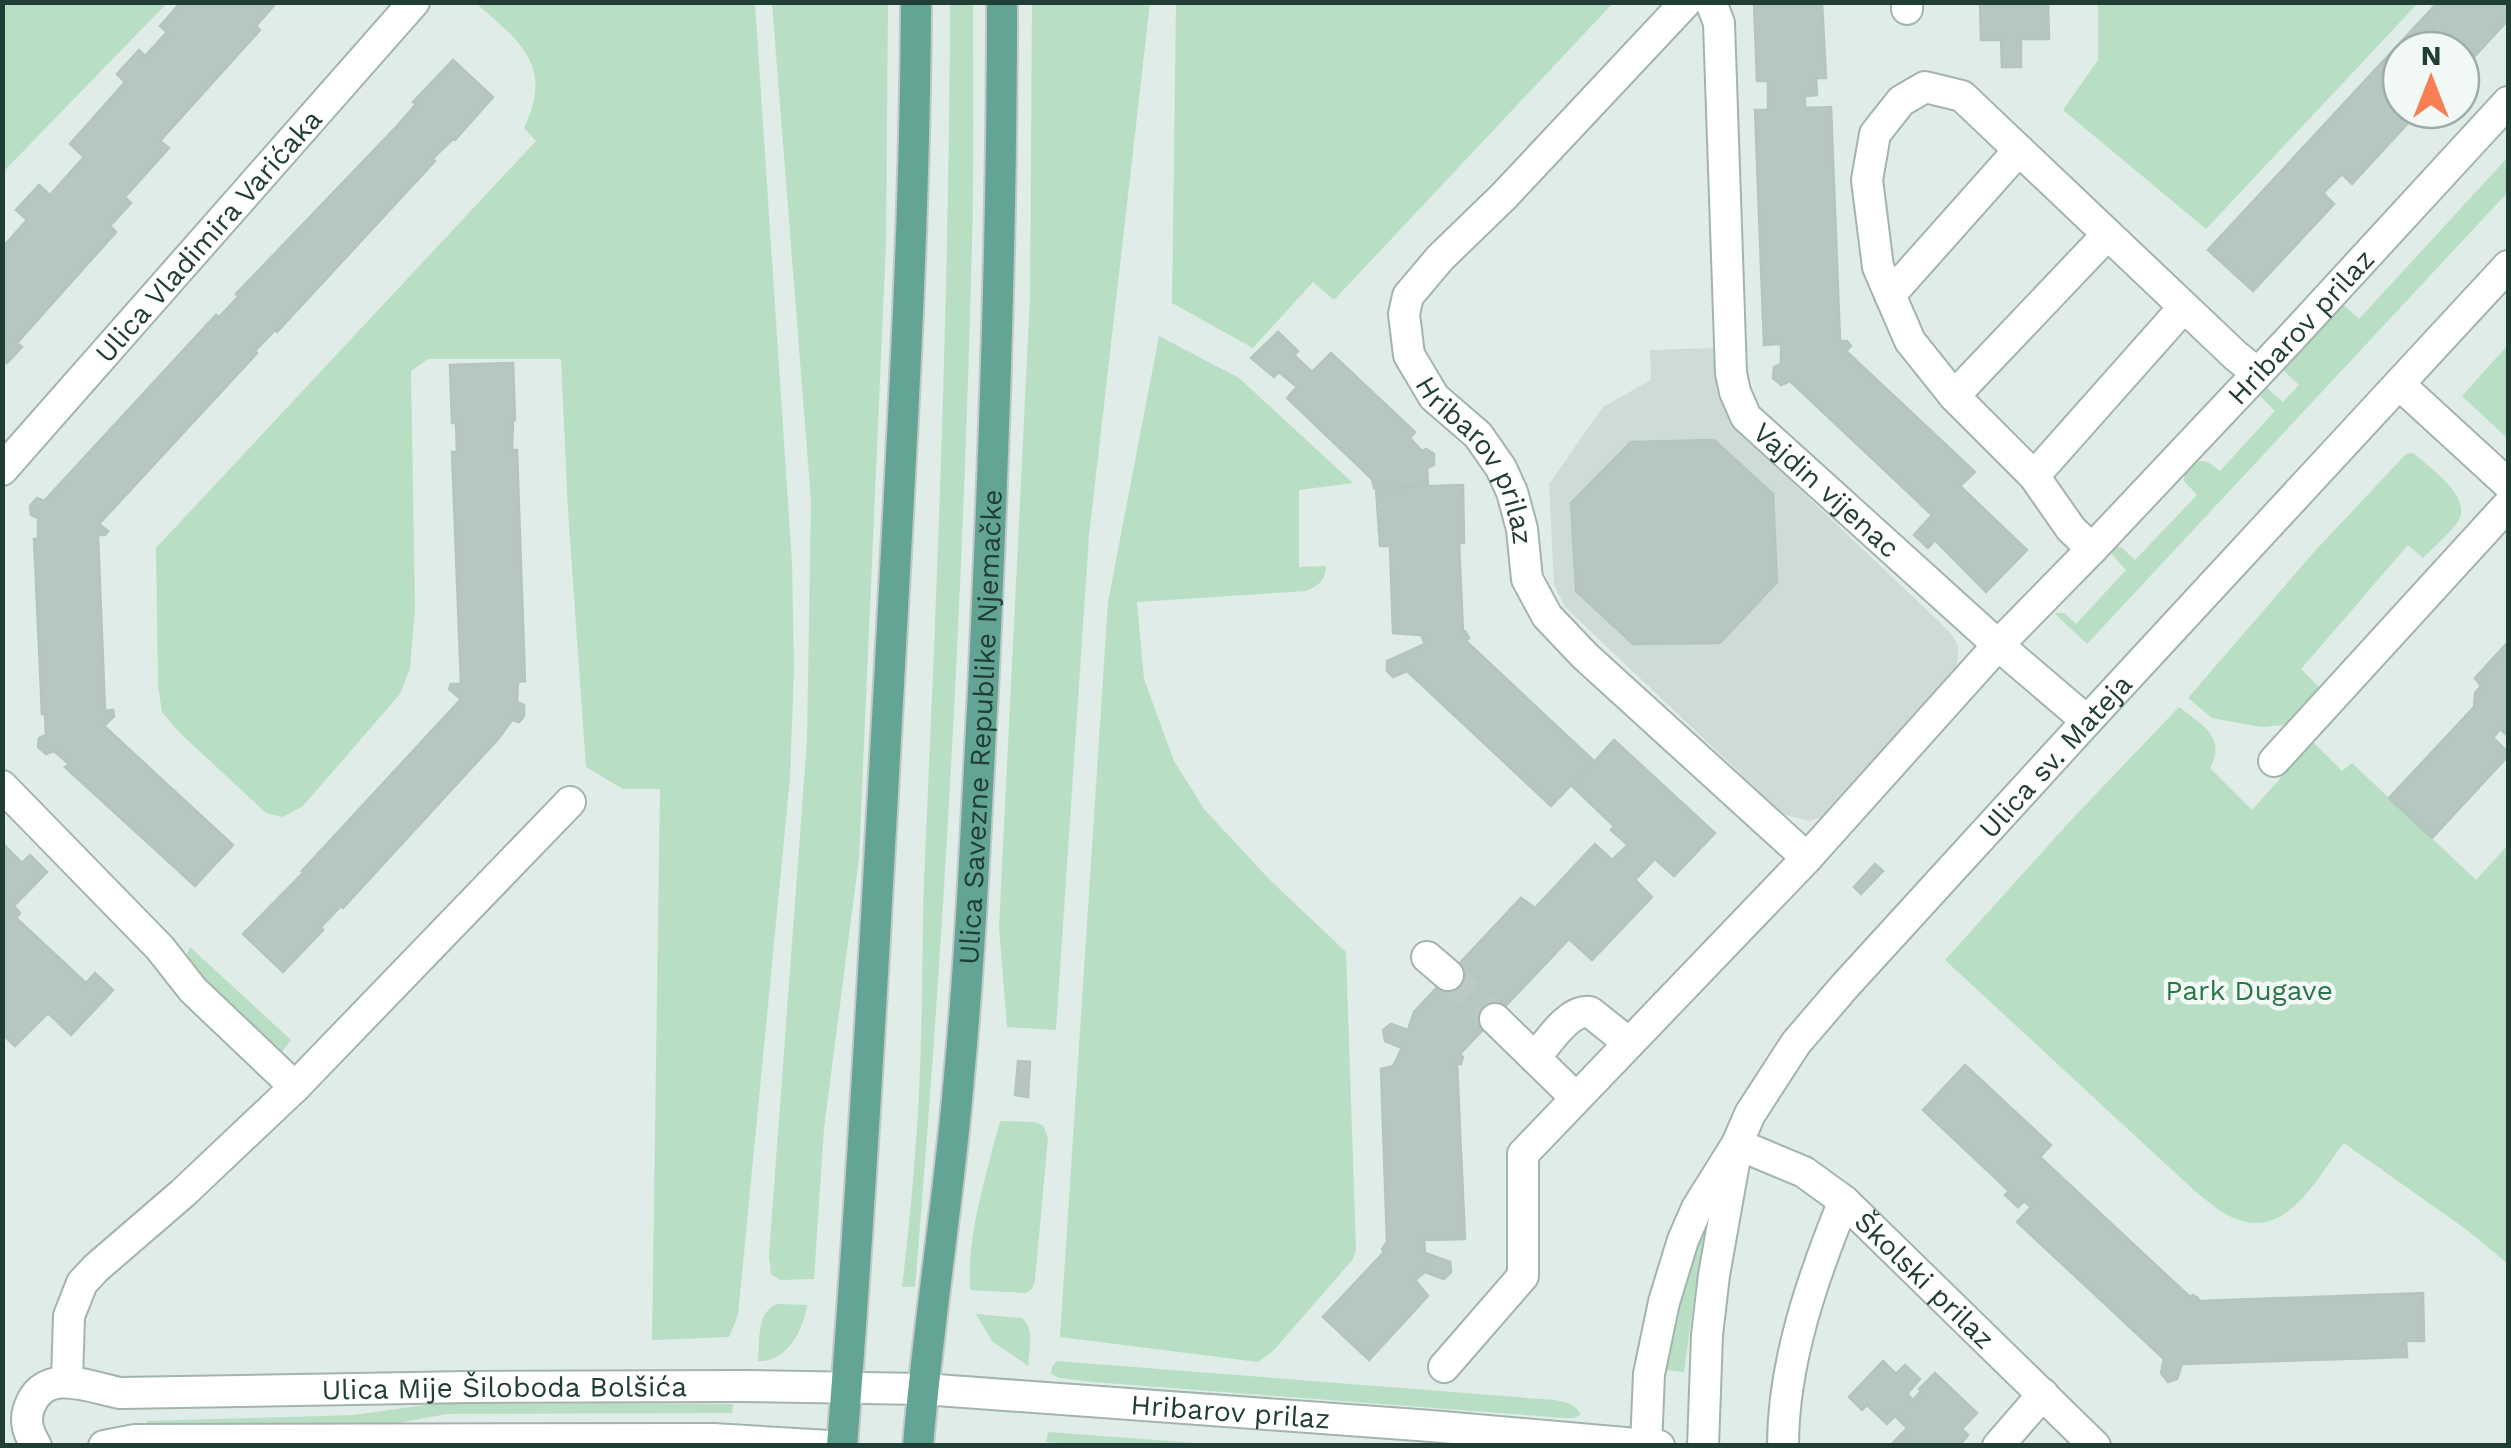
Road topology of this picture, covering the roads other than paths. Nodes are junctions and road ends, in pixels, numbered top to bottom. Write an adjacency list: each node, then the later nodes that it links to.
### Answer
1 (414, 2): 15 (street, Ulica Vladimira Varićaka)
2 (916, 2): 35 (main road)
3 (1002, 2): 36 (main road, Ulica Savezne Republike Njemačke)
4 (1686, 2): 25 (street, Hribarov prilaz)
5 (1711, 2): 20 (street, Vajdin vijenac)
6 (2508, 102): 12 (street, Hribarov prilaz)
7 (2019, 150): 8 (street); 10 (street); 10 (street)
8 (2107, 235): 11 (street); 14 (street)
9 (2508, 266): 13 (street, Ulica sv. Mateja)
10 (1890, 295): 14 (street)
11 (2184, 307): 12 (street); 16 (street)
12 (2257, 373): 19 (street, Hribarov prilaz)
13 (2400, 386): 17 (street); 21 (street, Ulica sv. Mateja)
14 (1954, 396): 16 (street)
15 (2, 470)
16 (2034, 476): 19 (street)
17 (2508, 484)
18 (2508, 505): 22 (street)
19 (2092, 549): 20 (street, Hribarov prilaz)
20 (1998, 645): 21 (street, Vajdin vijenac); 25 (street, Hribarov prilaz)
21 (2087, 721): 31 (street, Ulica sv. Mateja)
22 (2274, 761)
23 (2, 786): 29 (street)
24 (570, 802): 29 (street)
25 (1807, 858): 27 (street, Hribarov prilaz)
26 (1495, 1018): 28 (street)
27 (1628, 1044): 28 (street); 30 (street, Hribarov prilaz)
28 (1535, 1058): 30 (street)
29 (295, 1087): 34 (street)
30 (1576, 1098): 33 (street, Hribarov prilaz)
31 (1738, 1144): 32 (street, Školski prilaz); 40 (street, Ulica sv. Mateja); 46 (street, Ulica sv. Mateja)
32 (1844, 1201): 37 (street, Školski prilaz); 47 (street)
33 (1444, 1367)
34 (76, 1383): 35 (street, Ulica Mije Šiloboda Bolšića); 38 (street); 42 (street)
35 (847, 1388): 36 (street, Ulica Mije Šiloboda Bolšića); 44 (main road)
36 (923, 1389): 40 (street, Hribarov prilaz); 45 (main road, Ulica Savezne Republike Njemačke)
37 (2042, 1394): 39 (street, Školski prilaz); 48 (street)
38 (15, 1416): 41 (street)
39 (2059, 1437): 49 (street, Školski prilaz)
40 (1651, 1445)
41 (36, 1446)
42 (101, 1446): 43 (street, Ulica Mije Šiloboda Bolšića)
43 (830, 1446)
44 (842, 1446)
45 (918, 1446)
46 (1703, 1446)
47 (1784, 1446)
48 (1998, 1446)
49 (2095, 1446)

